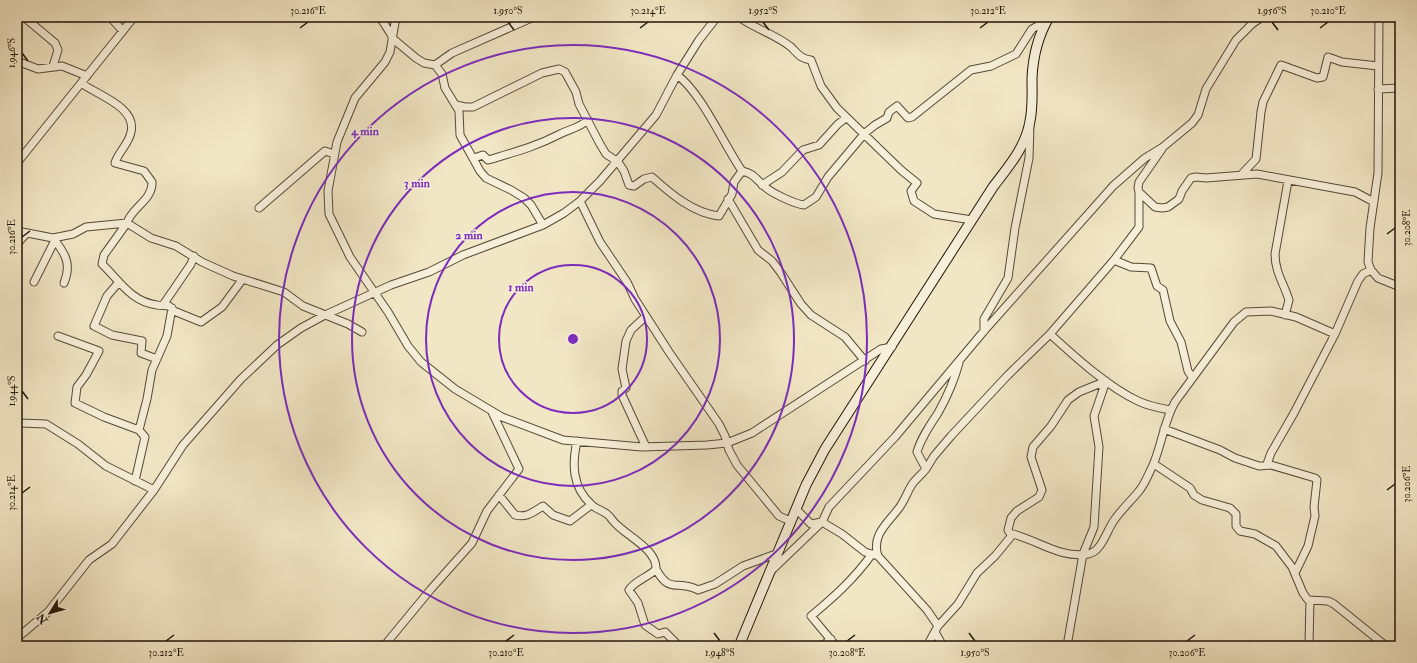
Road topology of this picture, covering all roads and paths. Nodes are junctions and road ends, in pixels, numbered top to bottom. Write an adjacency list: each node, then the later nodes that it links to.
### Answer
1 (24, 17): 16 (street)
2 (110, 17): 12 (street)
3 (134, 17): 12 (street)
4 (380, 17): 13 (street)
5 (396, 17): 13 (street)
6 (534, 17): 15 (street)
7 (717, 17): 18 (street)
8 (738, 17): 24 (street)
9 (1262, 17): 28 (street)
10 (1379, 17): 17 (street)
11 (1048, 19): 26 (street); 27 (street)
12 (123, 31): 19 (street)
13 (392, 37): 15 (street); 29 (street)
14 (17, 61): 16 (street)
15 (435, 65): 23 (street)
16 (52, 66): 19 (street)
17 (1378, 66): 22 (street); 34 (street)
18 (677, 75): 32 (street); 33 (street)
19 (87, 76): 20 (street)
20 (81, 83): 31 (street); 43 (street)
21 (1400, 88): 22 (street)
22 (1378, 89): 40 (street)
23 (456, 105): 25 (street); 30 (street)
24 (846, 118): 27 (street); 36 (street)
25 (588, 120): 30 (street); 32 (street)
26 (1030, 121): 42 (street); 63 (street)
27 (865, 133): 36 (street); 42 (street)
28 (1163, 147): 37 (street); 63 (street)
29 (334, 154): 41 (street); 57 (street)
30 (474, 158): 44 (street)
31 (18, 159)
32 (616, 162): 38 (street); 39 (street)
33 (742, 171): 36 (street); 38 (street)
34 (1242, 174): 35 (street); 37 (street)
35 (1288, 181): 40 (street); 61 (street)
36 (762, 185)
37 (1139, 192): 50 (street)
38 (728, 199): 71 (street)
39 (580, 201): 44 (street); 62 (street)
40 (1374, 202): 51 (street)
41 (260, 208)
42 (972, 220): 68 (street)
43 (127, 223): 47 (street); 49 (street); 54 (street)
44 (543, 224): 57 (street)
45 (17, 231): 46 (street)
46 (26, 234): 47 (street); 48 (street)
47 (54, 239): 53 (street); 55 (street)
48 (17, 244)
49 (194, 256): 52 (street); 58 (street)
50 (1114, 260): 65 (street); 72 (street)
51 (1371, 270): 56 (street); 66 (street)
52 (242, 280): 59 (street); 60 (street)
53 (34, 282)
54 (119, 282): 58 (street); 69 (street)
55 (64, 283)
56 (1400, 287)
57 (375, 294): 60 (street); 75 (street)
58 (163, 305): 59 (street)
59 (172, 308): 69 (street)
60 (325, 315): 64 (street); 86 (street)
61 (1285, 315): 66 (street); 72 (street)
62 (645, 317): 80 (street); 81 (street)
63 (984, 330): 70 (street)
64 (362, 332)
65 (1050, 334): 73 (street); 84 (street)
66 (1335, 334): 83 (street)
67 (58, 336): 78 (street)
68 (892, 347): 71 (street); 89 (street)
69 (157, 359): 78 (street)
70 (960, 360): 84 (street); 91 (street)
71 (865, 361): 80 (street)
72 (1192, 377): 74 (street)
73 (1106, 381): 74 (street); 92 (street); 94 (street)
74 (1170, 410): 77 (street)
75 (492, 411): 79 (street); 87 (street)
76 (17, 421): 85 (street)
77 (1164, 429): 82 (street); 83 (street)
78 (139, 430): 85 (street)
79 (577, 441): 81 (street); 88 (street)
80 (727, 443): 81 (street); 90 (street)
81 (646, 447)
82 (1154, 464): 94 (street); 97 (street)
83 (1267, 464): 97 (street)
84 (926, 469): 95 (street)
85 (135, 481): 86 (street)
86 (154, 490): 101 (street)
87 (499, 496): 88 (street); 103 (street)
88 (591, 505): 96 (street)
89 (796, 509): 90 (street); 91 (street)
90 (790, 521): 93 (street)
91 (822, 522): 95 (street); 98 (street)
92 (1010, 536): 94 (street); 100 (street)
93 (776, 554): 96 (street); 98 (street)
94 (1083, 554): 110 (street)
95 (875, 555): 100 (street); 102 (street)
96 (656, 569): 104 (street)
97 (1295, 573): 99 (street)
98 (768, 574): 105 (street)
99 (1310, 600): 111 (street); 112 (street)
100 (937, 629): 108 (street); 109 (street)
101 (17, 638)
102 (831, 639): 106 (street); 107 (street)
103 (384, 646)
104 (679, 646)
105 (739, 646)
106 (822, 646)
107 (836, 646)
108 (927, 646)
109 (943, 646)
110 (1067, 646)
111 (1309, 646)
112 (1386, 646)

